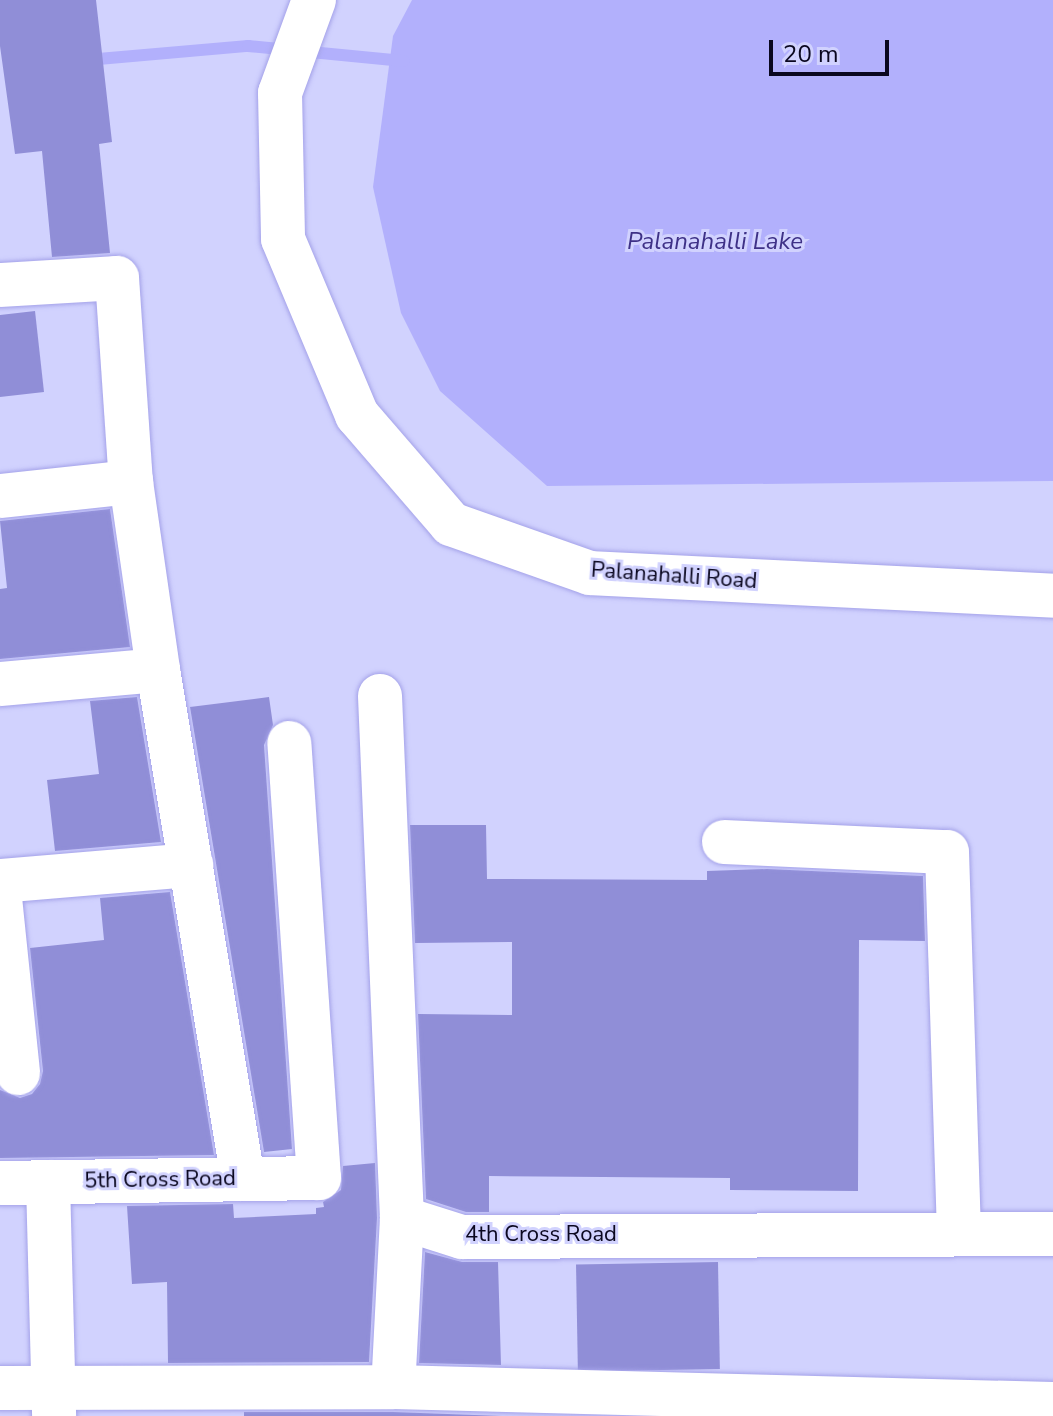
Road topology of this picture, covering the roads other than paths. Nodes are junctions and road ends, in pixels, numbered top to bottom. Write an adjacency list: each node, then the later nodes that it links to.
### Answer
1 (314, 0): 5 (street, Palanahalli Road)
2 (0, 285): 3 (street)
3 (131, 482): 4 (street); 6 (street)
4 (0, 496)
5 (1053, 596)
6 (158, 670): 7 (street); 11 (street)
7 (0, 684)
8 (380, 696): 18 (street)
9 (289, 743): 15 (street, 5th Cross Road)
10 (724, 842): 19 (street)
11 (191, 865): 12 (street); 15 (street)
12 (0, 881)
13 (0, 898): 14 (street)
14 (18, 1073)
15 (243, 1179): 16 (street, 5th Cross Road)
16 (48, 1182): 17 (street, 5th Cross Road); 23 (street)
17 (0, 1183)
18 (402, 1218): 19 (street, 4th Cross Road); 21 (street)
19 (959, 1233): 20 (street, 4th Cross Road)
20 (1053, 1234)
21 (393, 1387): 23 (street); 24 (street)
22 (0, 1388): 23 (street)
23 (54, 1402)
24 (1053, 1404)

